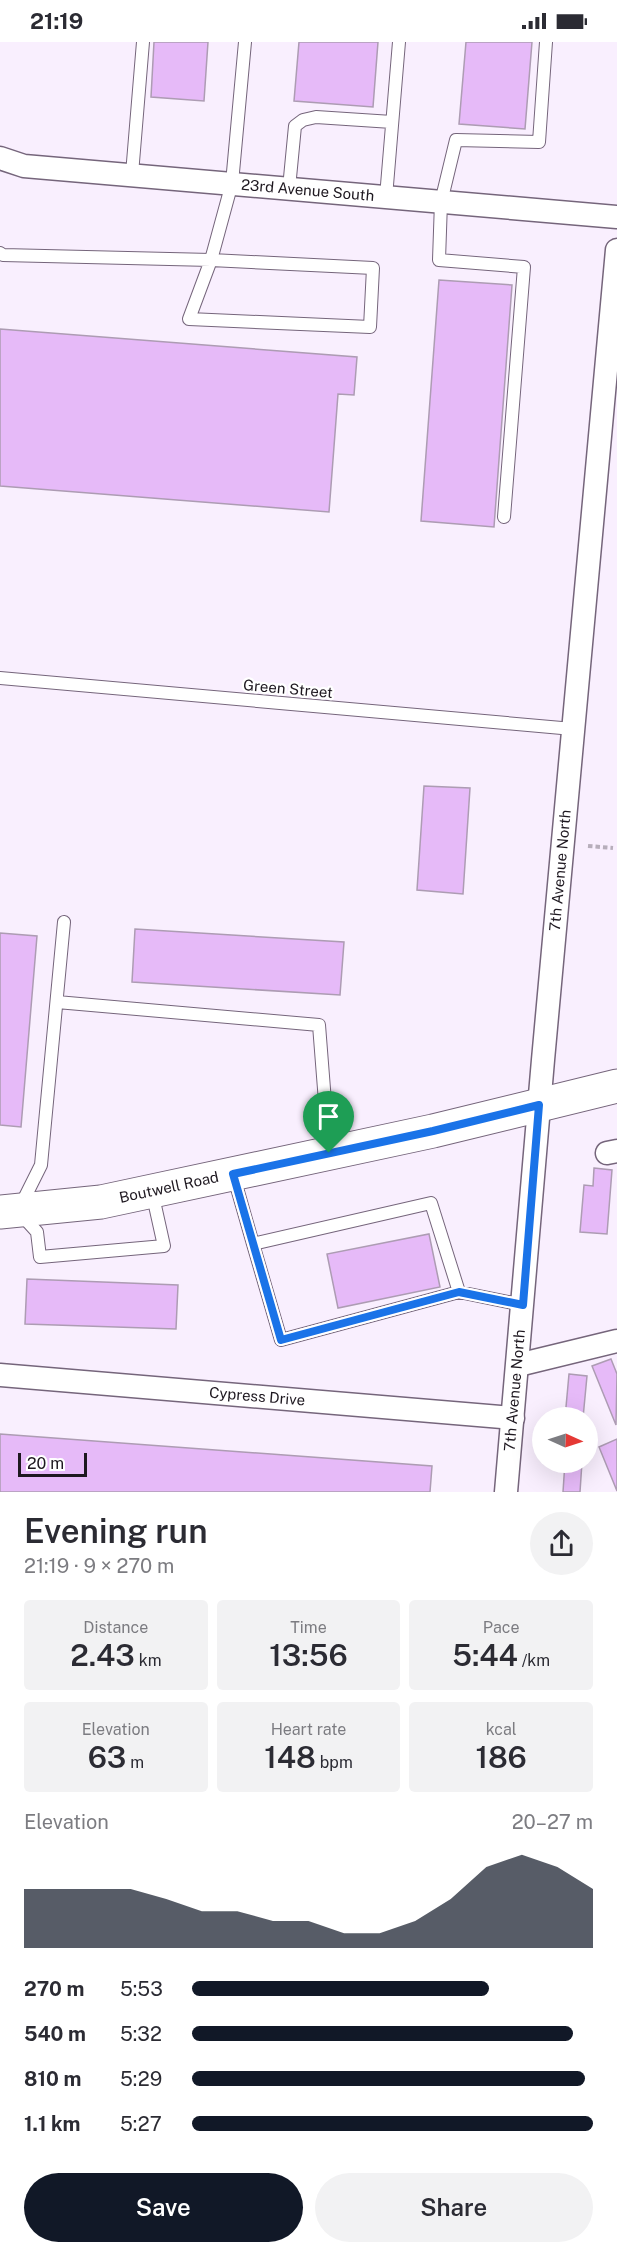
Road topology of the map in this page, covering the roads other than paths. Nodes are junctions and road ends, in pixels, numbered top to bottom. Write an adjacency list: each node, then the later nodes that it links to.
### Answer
1 (143, 42): 7 (lane)
2 (245, 42): 8 (lane)
3 (399, 42): 5 (lane)
4 (546, 42): 11 (lane)
5 (392, 122): 9 (lane); 10 (lane)
6 (0, 158): 7 (street, 23rd Avenue South)
7 (132, 174): 8 (street, 23rd Avenue South)
8 (232, 183): 9 (street, 23rd Avenue South); 15 (lane)
9 (289, 188): 10 (street, 23rd Avenue South)
10 (386, 197): 11 (street, 23rd Avenue South)
11 (441, 202): 12 (street, 23rd Avenue South); 16 (lane)
12 (617, 217)
13 (617, 249): 18 (street, 7th Avenue North)
14 (0, 253): 15 (lane)
15 (211, 260): 15 (lane)
16 (504, 517)
17 (0, 678): 18 (lane, Green Street)
18 (573, 729): 22 (street, 7th Avenue North)
19 (64, 922): 20 (lane)
20 (57, 1002): 23 (lane); 26 (lane)
21 (617, 1086): 22 (street, Boutwell Road)
22 (539, 1105): 23 (street, Boutwell Road); 29 (street, 7th Avenue North)
23 (329, 1153): 24 (street, Boutwell Road)
24 (233, 1174): 25 (street, Boutwell Road); 27 (lane)
25 (152, 1191): 26 (street, Boutwell Road); 26 (lane)
26 (9, 1212)
27 (253, 1245): 28 (lane); 28 (lane)
28 (459, 1292): 29 (lane)
29 (523, 1305): 31 (street, 7th Avenue North)
30 (617, 1341): 31 (street)
31 (518, 1365): 33 (street, 7th Avenue North)
32 (0, 1375): 33 (street, Cypress Drive)
33 (513, 1418): 34 (street, 7th Avenue North)
34 (506, 1492)

